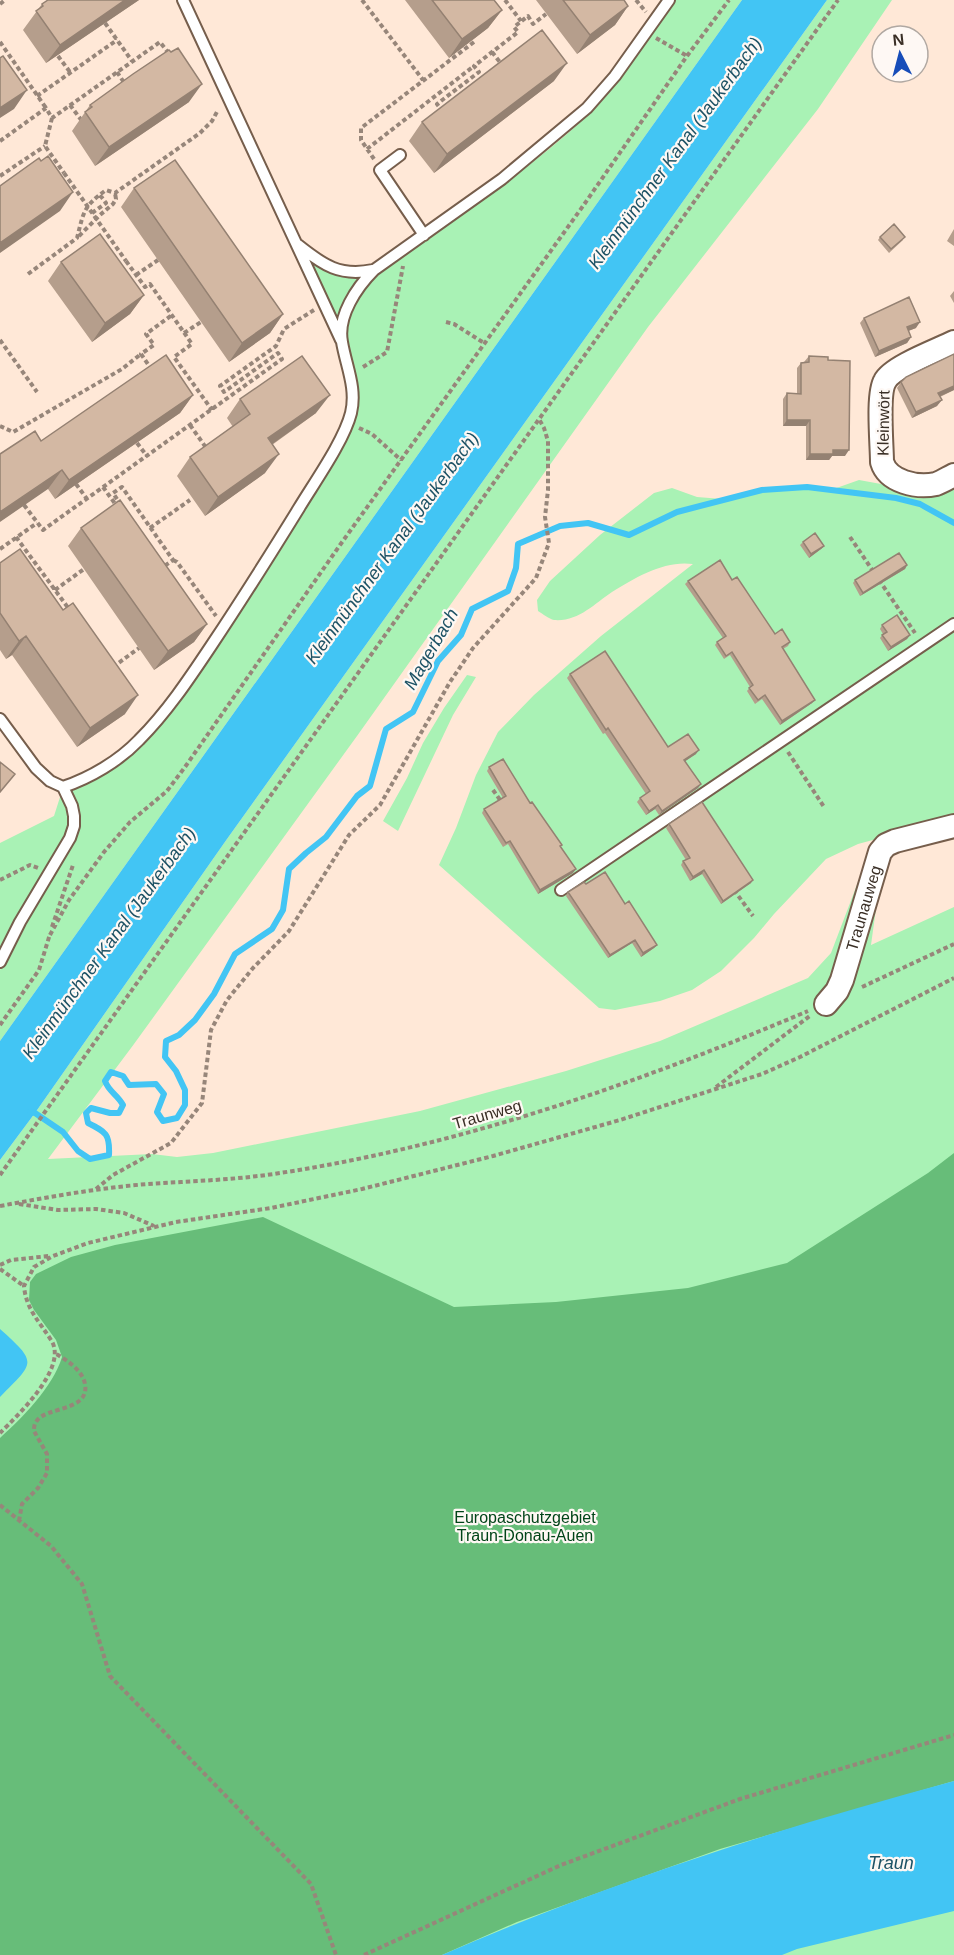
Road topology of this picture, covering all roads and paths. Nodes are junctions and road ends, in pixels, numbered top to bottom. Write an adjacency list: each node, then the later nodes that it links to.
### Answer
1 (5, 0): 8 (path)
2 (183, 0): 27 (lane)
3 (362, 0): 25 (path)
4 (505, 0): 10 (path)
5 (669, 0): 12 (lane)
6 (729, 0): 18 (path)
7 (838, 0): 70 (path)
8 (0, 4)
9 (546, 14): 10 (path)
10 (521, 21): 16 (path)
11 (105, 23): 13 (path)
12 (646, 32): 18 (path); 43 (lane)
13 (117, 40): 19 (path); 23 (path)
14 (0, 42): 28 (path)
15 (474, 42): 25 (path)
16 (492, 52): 21 (path); 22 (path)
17 (58, 56): 23 (path)
18 (687, 56): 60 (path)
19 (132, 61): 20 (path); 24 (path)
20 (174, 61)
21 (474, 66): 31 (path); 36 (path)
22 (504, 68)
23 (70, 72): 28 (path)
24 (117, 72): 26 (path); 29 (path)
25 (423, 80): 36 (path)
26 (127, 88)
27 (225, 90): 40 (path); 45 (lane)
28 (38, 96): 30 (path)
29 (70, 105): 32 (path); 33 (path)
30 (46, 108): 32 (path); 34 (path)
31 (444, 114)
32 (52, 118): 35 (path)
33 (81, 121)
34 (0, 141)
35 (45, 146): 39 (path); 42 (path, bridge)
36 (367, 149): 38 (path)
37 (400, 155): 38 (lane)
38 (380, 170): 43 (lane)
39 (0, 176)
40 (115, 193): 41 (path); 44 (path)
41 (100, 195): 42 (path); 44 (path)
42 (92, 213): 50 (path, bridge)
43 (424, 235): 46 (lane)
44 (77, 238): 49 (path)
45 (296, 244): 48 (lane); 52 (lane)
46 (406, 248): 48 (lane); 65 (path)
47 (158, 260): 50 (path)
48 (374, 270): 58 (lane)
49 (28, 274)
50 (137, 276): 51 (path); 53 (path)
51 (130, 282)
52 (325, 303): 58 (lane); 66 (path)
53 (172, 315): 56 (path); 61 (path)
54 (201, 322): 56 (path)
55 (446, 322): 60 (path)
56 (184, 333): 62 (path)
57 (0, 340): 67 (path)
58 (341, 340): 65 (lane)
59 (954, 342): 78 (street, Kleinwört)
60 (484, 343): 77 (path)
61 (141, 354): 64 (path); 73 (path)
62 (178, 362): 63 (path); 69 (path)
63 (170, 368)
64 (154, 372)
65 (350, 375): 71 (lane)
66 (245, 386): 68 (path); 69 (path)
67 (37, 392)
68 (250, 392)
69 (212, 410): 72 (path)
70 (539, 419): 121 (path); 122 (path)
71 (347, 423): 77 (path); 96 (lane)
72 (190, 425): 75 (path); 76 (path)
73 (0, 426)
74 (137, 443): 76 (path)
75 (209, 453)
76 (147, 456): 80 (path)
77 (401, 460): 113 (path)
78 (954, 475)
79 (76, 484): 81 (path)
80 (103, 487): 81 (path); 85 (path)
81 (87, 499): 84 (path)
82 (190, 500): 85 (path)
83 (24, 505): 84 (path)
84 (37, 523): 86 (path)
85 (150, 528): 89 (path)
86 (16, 537): 88 (path); 92 (path)
87 (850, 537): 97 (path)
88 (0, 549)
89 (173, 560): 91 (path); 96 (path)
90 (84, 569): 92 (path)
91 (156, 571)
92 (55, 591): 93 (path); 94 (path)
93 (49, 597)
94 (75, 617)
95 (954, 624): 97 (lane)
96 (224, 627): 102 (lane)
97 (923, 645): 101 (lane)
98 (139, 648): 99 (path)
99 (106, 660)
100 (0, 719): 102 (lane)
101 (780, 741): 104 (path); 111 (lane)
102 (63, 787): 108 (lane)
103 (493, 790): 105 (path)
104 (824, 807)
105 (506, 808)
106 (954, 826): 118 (street, Traunauweg)
107 (74, 863): 113 (path)
108 (50, 873): 109 (path); 115 (lane)
109 (0, 880)
110 (733, 887): 112 (path)
111 (561, 890)
112 (753, 916)
113 (50, 935): 119 (path)
114 (954, 944): 117 (path)
115 (0, 962)
116 (954, 978): 120 (path)
117 (858, 989)
118 (826, 1004): 120 (path); 122 (path, Traunweg)
119 (0, 1025)
120 (714, 1089): 125 (path)
121 (0, 1175)
122 (95, 1190): 123 (path, Traunweg)
123 (15, 1203): 124 (path, Traunweg); 125 (path)
124 (0, 1206)
125 (156, 1227): 126 (path)
126 (53, 1256): 127 (path); 129 (path)
127 (0, 1265)
128 (0, 1269): 129 (path)
129 (24, 1286): 130 (path)
130 (56, 1354): 131 (path); 133 (path)
131 (0, 1433)
132 (0, 1505): 133 (path)
133 (19, 1521): 135 (path)
134 (954, 1735): 136 (path)
135 (336, 1955)
136 (364, 1955)

